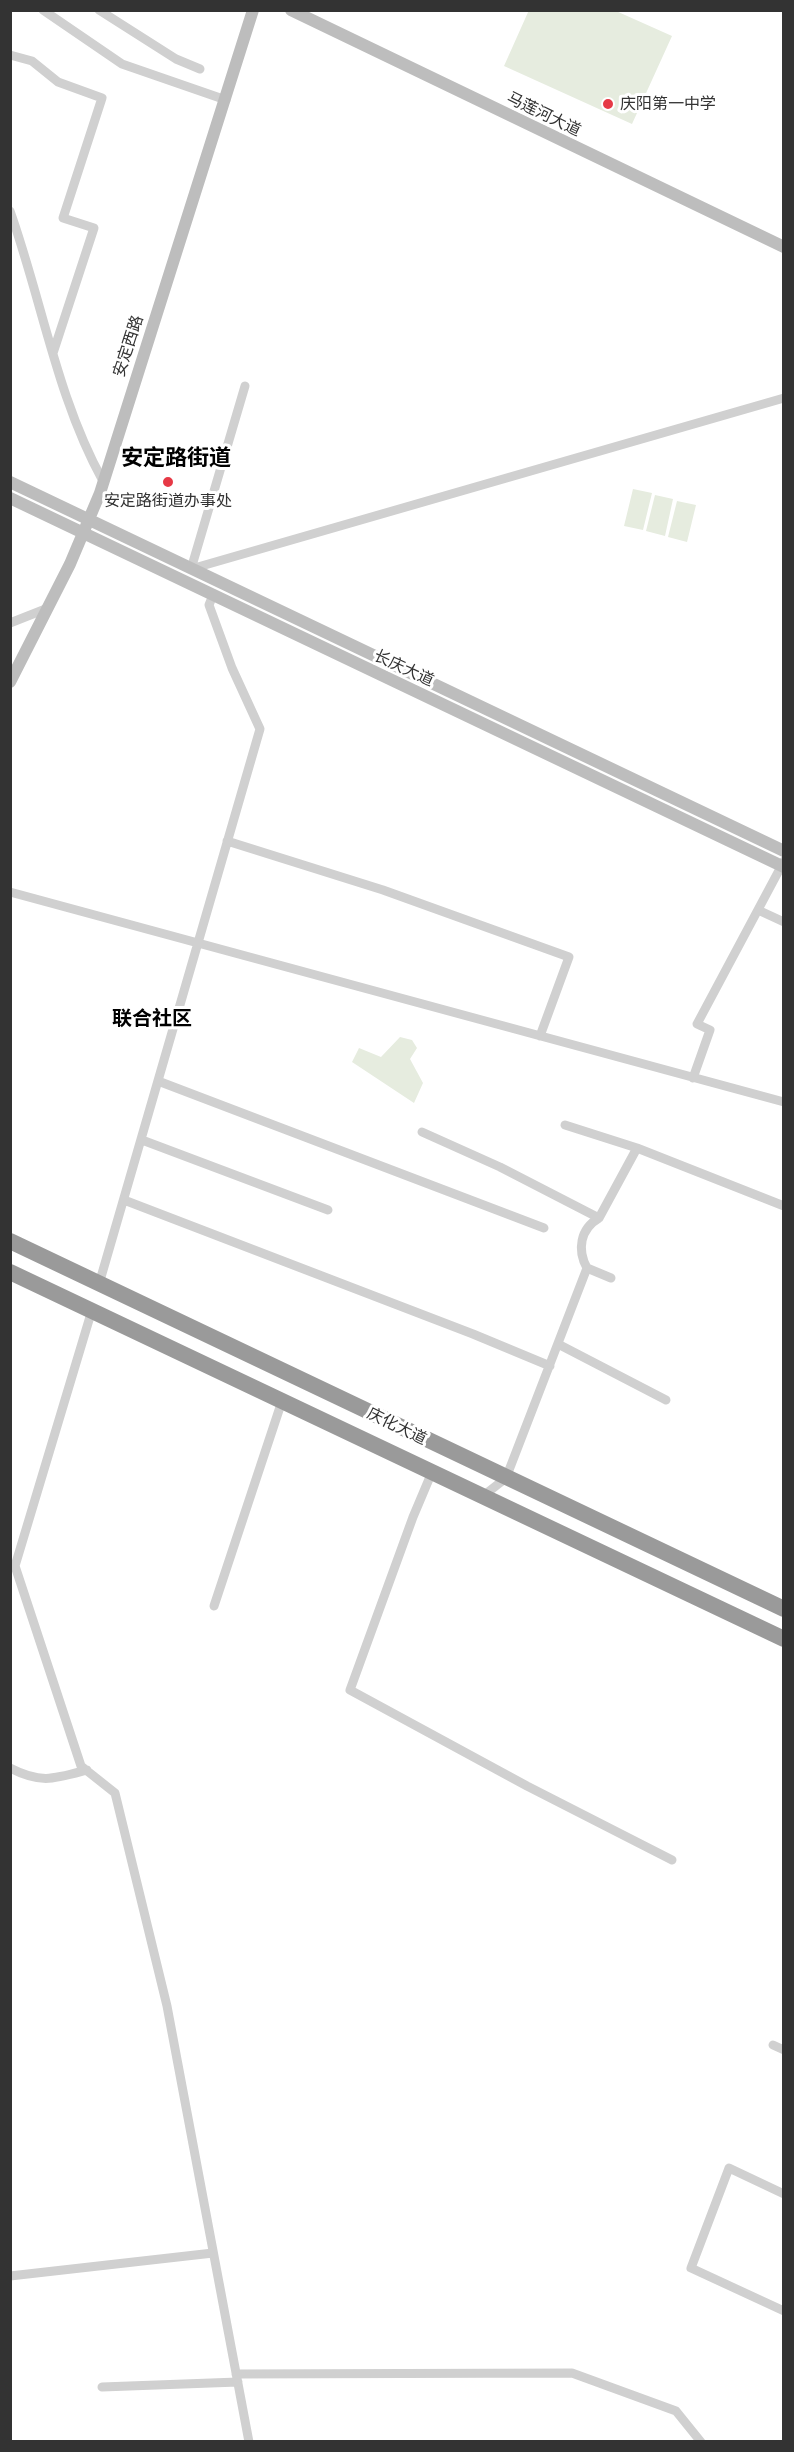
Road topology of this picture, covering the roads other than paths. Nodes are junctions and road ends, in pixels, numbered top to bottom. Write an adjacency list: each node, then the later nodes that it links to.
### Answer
1 (43, 10): 9 (street)
2 (99, 10): 8 (street)
3 (246, 10): 9 (street, 安定西路)
4 (253, 10): 9 (street, 安定西路)
5 (291, 10): 12 (street, 马莲河大道)
6 (309, 10): 11 (street, 马莲河大道)
7 (10, 55): 13 (street)
8 (200, 69)
9 (222, 99): 16 (street, 安定西路)
10 (10, 211): 13 (street)
11 (783, 239)
12 (783, 247)
13 (53, 353): 16 (street)
14 (246, 386): 21 (street)
15 (783, 398): 21 (street)
16 (101, 477): 19 (street, 安定西路)
17 (10, 482): 19 (street, 长庆大道)
18 (10, 498): 20 (street, 长庆大道)
19 (86, 518): 20 (street, 安定西路); 21 (street, 长庆大道)
20 (81, 531): 22 (street, 长庆大道); 23 (street, 安定西路)
21 (192, 569): 28 (street, 长庆大道)
22 (213, 595): 27 (street); 29 (street, 长庆大道)
23 (43, 610): 24 (street); 25 (street, 安定西路); 26 (street, 安定西路)
24 (10, 623)
25 (10, 666)
26 (10, 682)
27 (227, 841): 33 (street); 34 (street)
28 (783, 851)
29 (782, 865): 31 (street)
30 (10, 892): 33 (street)
31 (758, 910): 32 (street); 35 (street)
32 (783, 922)
33 (198, 942): 34 (street); 36 (street)
34 (540, 1036): 35 (street)
35 (693, 1078): 37 (street)
36 (159, 1082): 40 (street); 46 (street)
37 (783, 1102)
38 (565, 1125): 41 (street)
39 (422, 1132): 45 (street)
40 (142, 1140): 42 (street); 44 (street)
41 (637, 1148): 43 (street); 45 (street)
42 (124, 1200): 51 (street); 54 (street)
43 (783, 1206)
44 (328, 1210)
45 (599, 1218): 48 (street)
46 (544, 1228)
47 (10, 1241): 51 (highway, 庆化大道)
48 (586, 1268): 50 (street); 53 (street)
49 (10, 1272): 52 (highway, 庆化大道)
50 (611, 1278)
51 (99, 1284): 58 (highway, 庆化大道)
52 (92, 1310): 56 (highway, 庆化大道); 64 (street)
53 (558, 1344): 54 (street); 55 (street)
54 (550, 1366): 58 (street)
55 (666, 1400)
56 (282, 1401): 57 (highway, 庆化大道); 60 (street)
57 (432, 1472): 59 (highway, 庆化大道); 65 (street)
58 (506, 1478): 59 (street); 61 (highway, 庆化大道)
59 (483, 1496): 62 (highway, 庆化大道)
60 (214, 1606)
61 (783, 1610)
62 (783, 1639)
63 (10, 1768): 64 (street)
64 (87, 1770): 69 (street)
65 (672, 1860)
66 (774, 2045): 67 (street)
67 (783, 2050)
68 (783, 2194): 71 (street)
69 (213, 2253): 70 (street); 72 (street)
70 (10, 2276)
71 (783, 2311)
72 (237, 2378): 73 (street); 74 (street); 75 (street)
73 (102, 2387)
74 (249, 2442)
75 (701, 2442)

